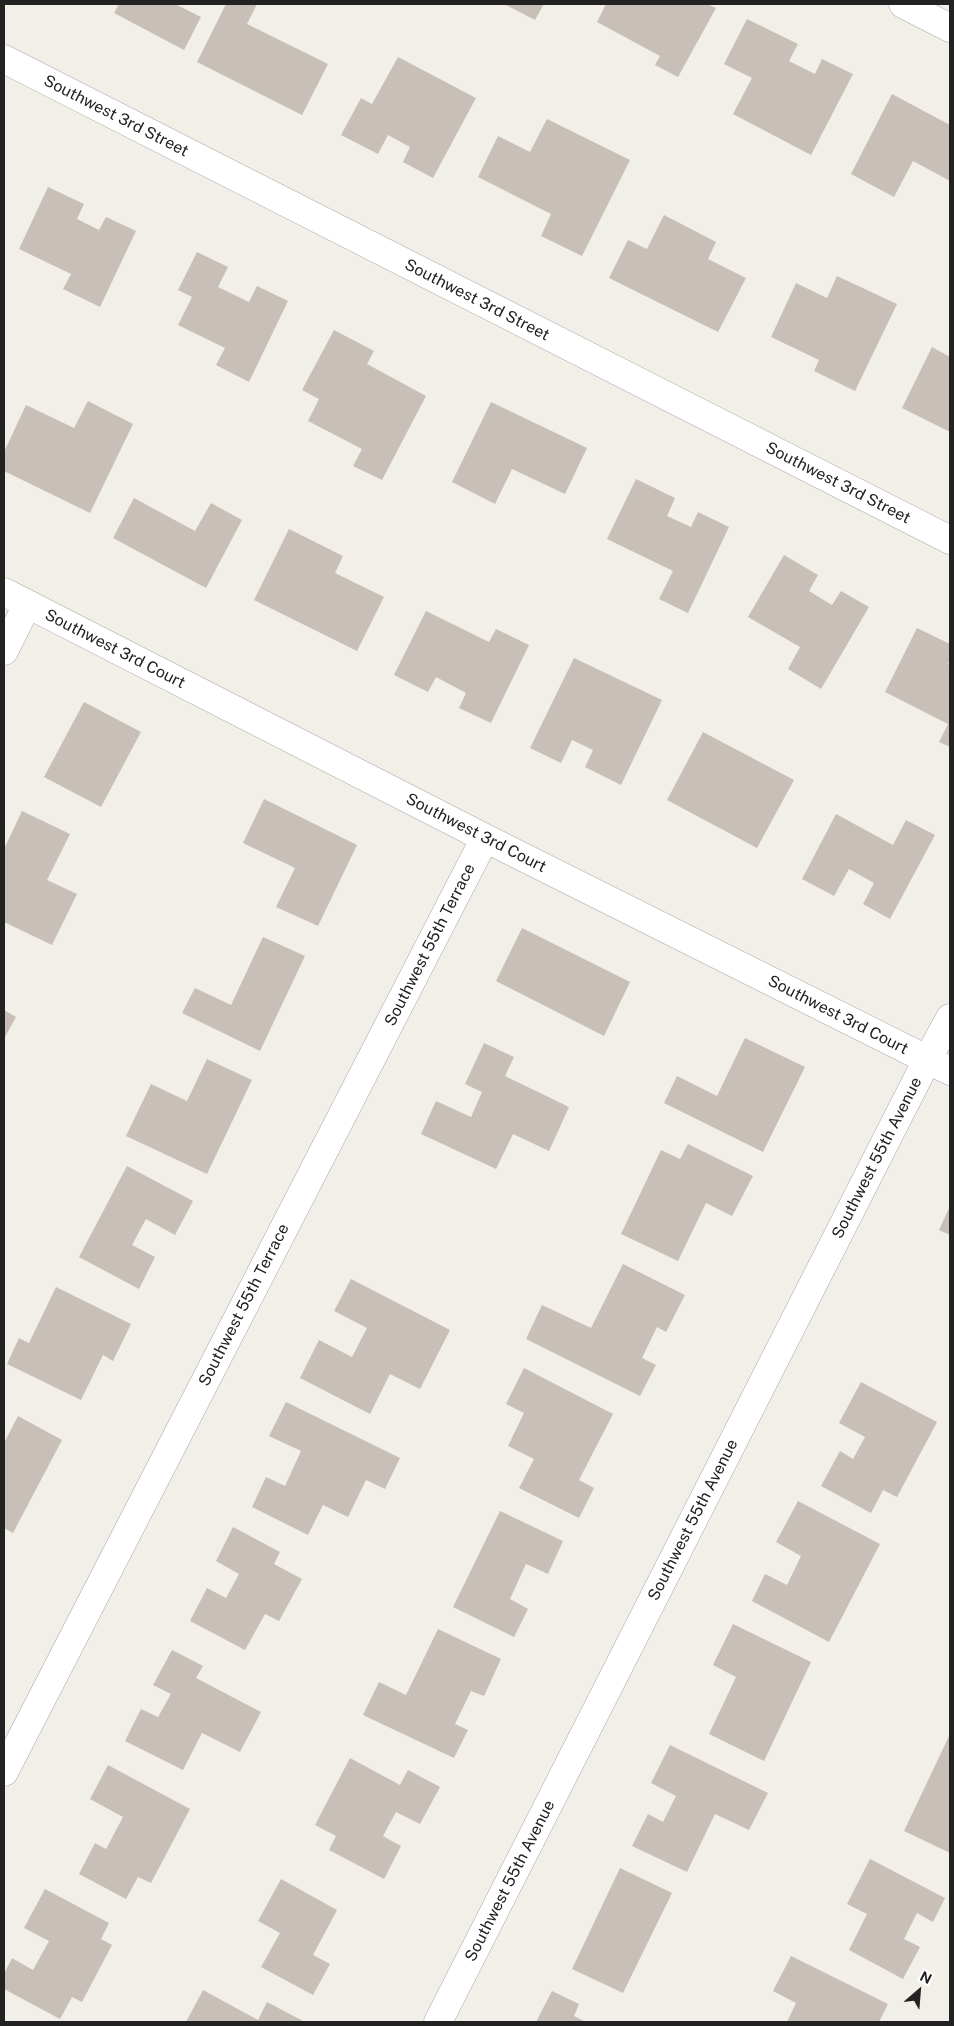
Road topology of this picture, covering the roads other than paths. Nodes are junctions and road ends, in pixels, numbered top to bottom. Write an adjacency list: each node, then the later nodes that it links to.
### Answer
1 (903, 4): 2 (street)
2 (950, 28)
3 (4, 59): 4 (street, Southwest 3rd Street)
4 (950, 540)
5 (4, 592): 6 (street, Southwest 3rd Court)
6 (27, 605): 7 (street); 8 (street, Southwest 3rd Court)
7 (4, 651)
8 (485, 838): 10 (street, Southwest 3rd Court); 11 (street, Southwest 55th Terrace)
9 (950, 1018): 10 (street, Southwest 55th Avenue)
10 (939, 1066): 12 (street, Southwest 55th Avenue)
11 (4, 1772)
12 (438, 2022)

